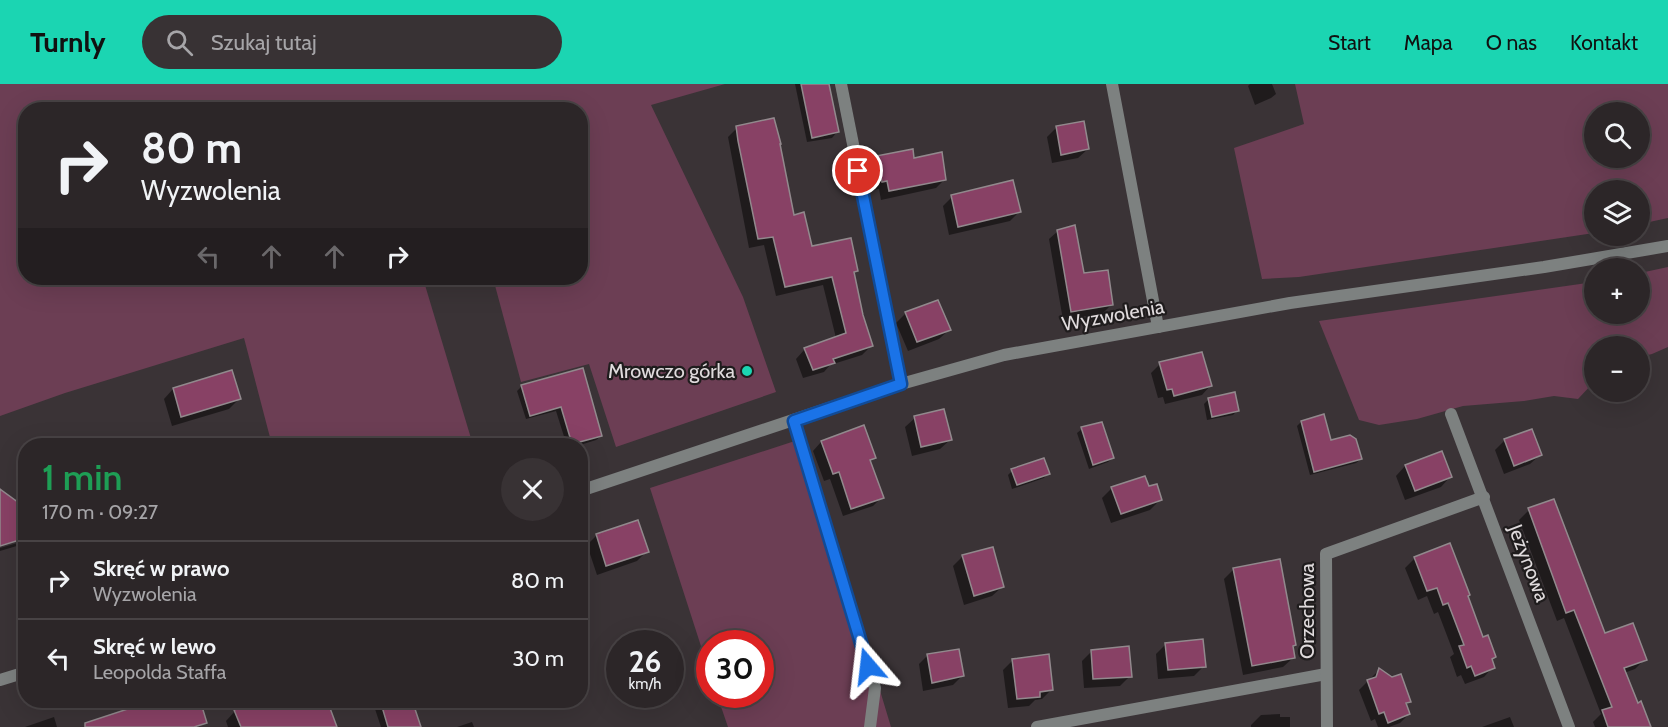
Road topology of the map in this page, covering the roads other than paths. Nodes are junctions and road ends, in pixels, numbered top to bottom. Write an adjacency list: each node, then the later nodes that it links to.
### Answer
1 (841, 84): 5 (street)
2 (1112, 84): 4 (street)
3 (1668, 246): 4 (street, Wyzwolenia)
4 (1158, 327): 5 (street, Wyzwolenia)
5 (901, 384): 7 (street, Wyzwolenia)
6 (1451, 414): 9 (street, Jeżynowa)
7 (794, 421): 8 (street, Wyzwolenia); 13 (street)
8 (588, 488)
9 (1484, 497): 10 (street, Orzechowa); 16 (street, Jeżynowa)
10 (1326, 674): 14 (street); 15 (street, Orzechowa)
11 (18, 675): 12 (street)
12 (0, 681)
13 (870, 727)
14 (1037, 727)
15 (1327, 727)
16 (1569, 727)

